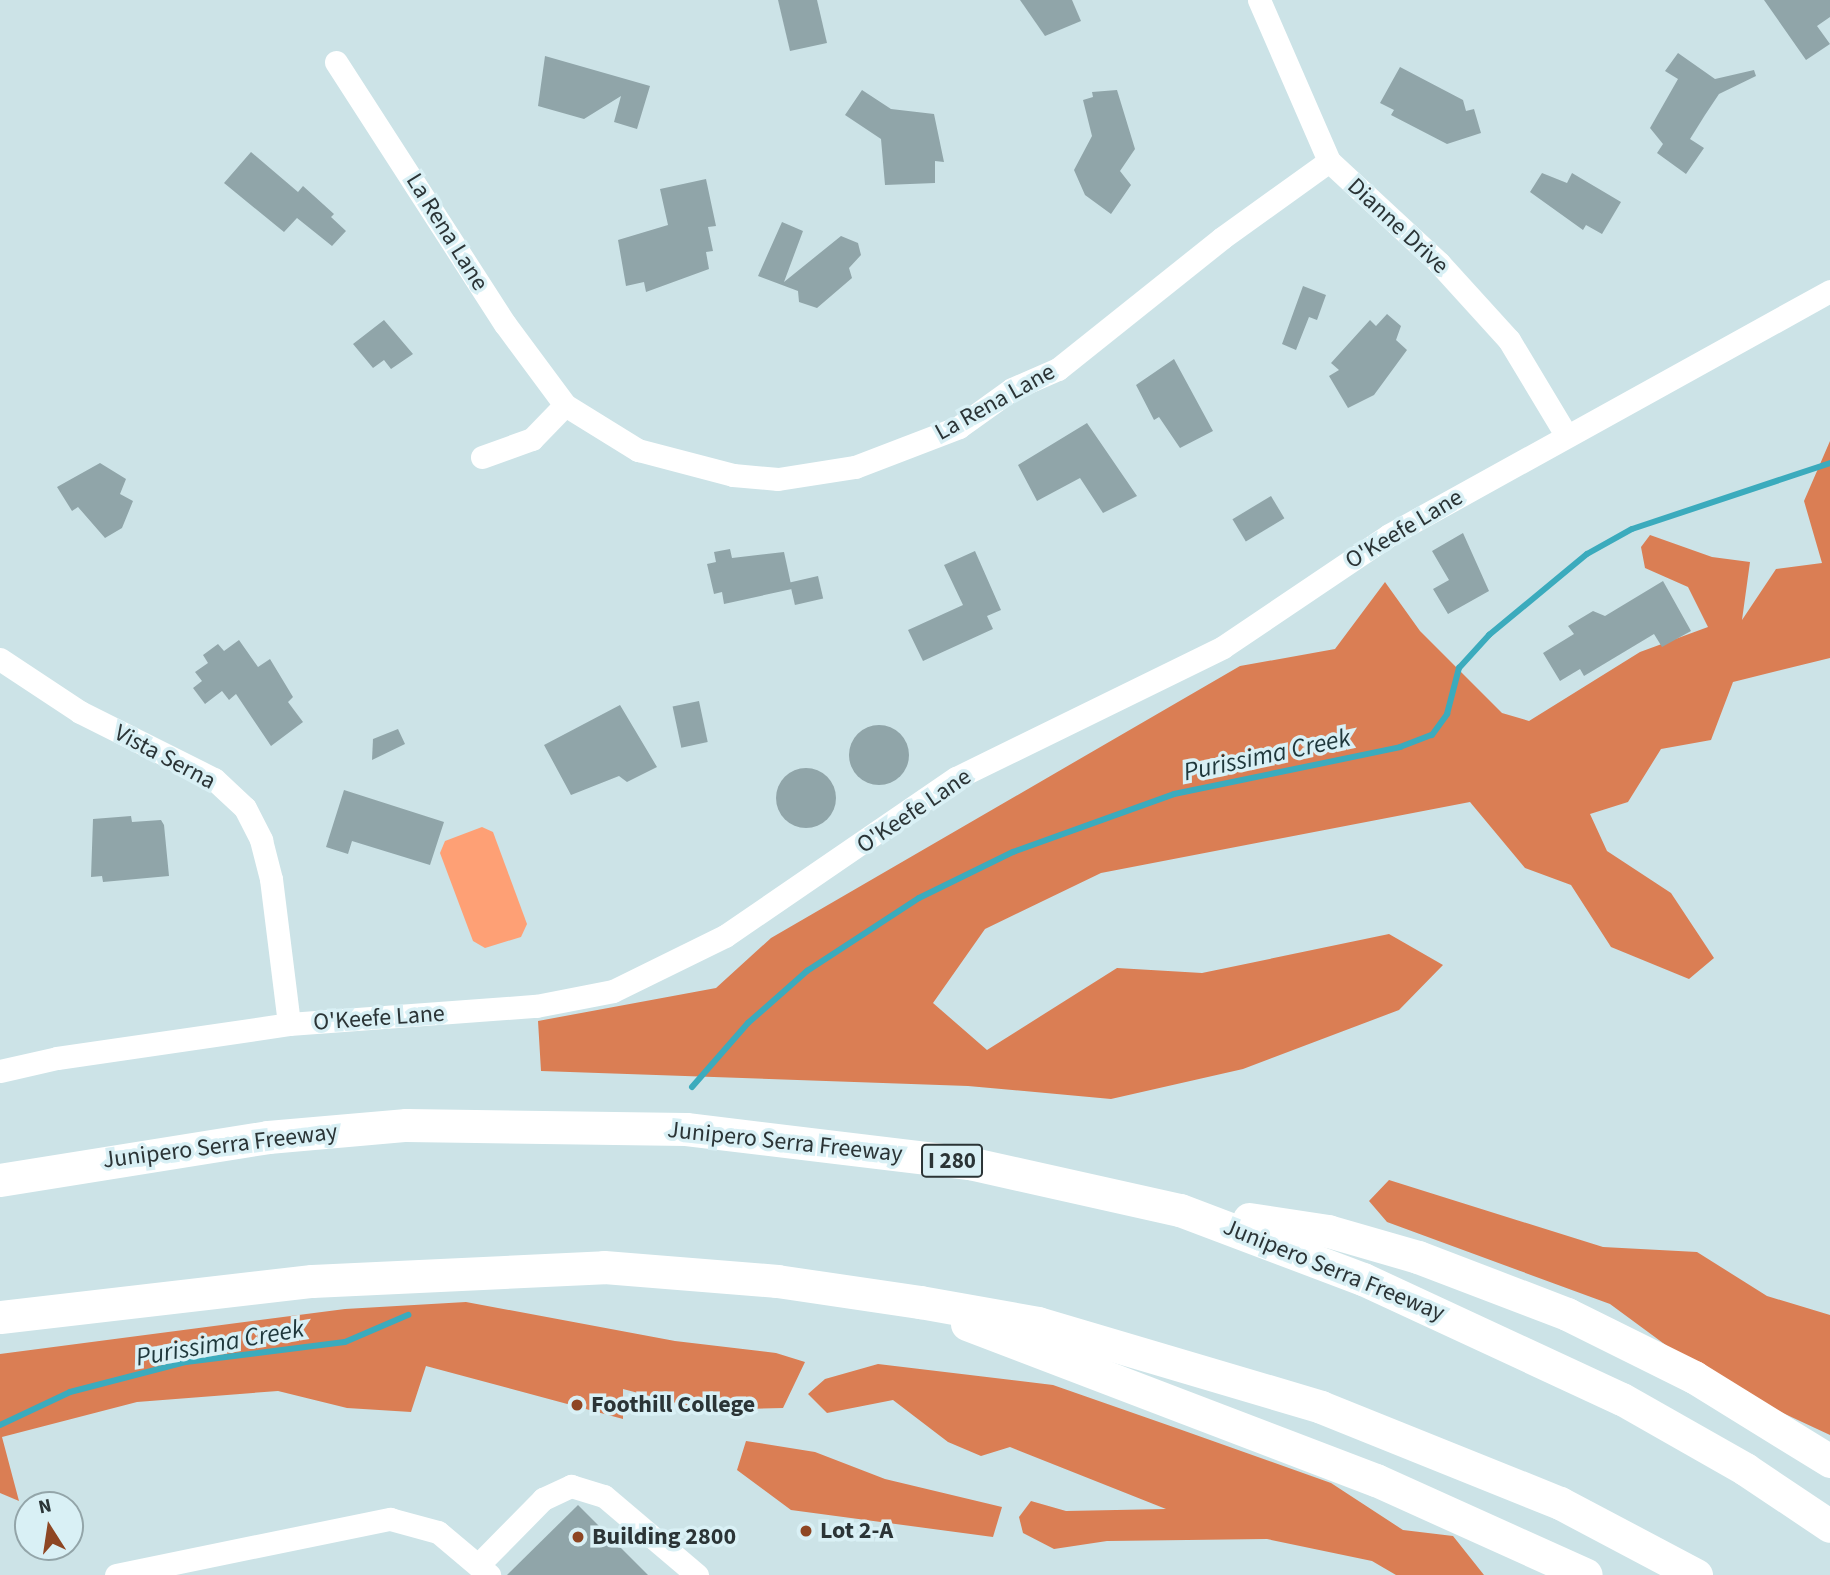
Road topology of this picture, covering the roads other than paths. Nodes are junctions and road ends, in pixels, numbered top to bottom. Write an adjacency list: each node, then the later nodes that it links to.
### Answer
1 (1259, 0): 3 (street, Dianne Drive)
2 (336, 62): 5 (street, La Rena Lane)
3 (1329, 161): 5 (street, La Rena Lane); 6 (street, Dianne Drive)
4 (1830, 291): 6 (street, O'Keefe Lane)
5 (565, 405): 7 (street)
6 (1566, 435): 9 (street, O'Keefe Lane)
7 (482, 457)
8 (0, 659): 9 (street, Vista Serna)
9 (289, 1024): 10 (street, O'Keefe Lane)
10 (0, 1071)
11 (0, 1180): 12 (highway, Junipero Serra Freeway / I 280)
12 (1180, 1210): 15 (highway); 18 (highway, Junipero Serra Freeway / I 280)
13 (920, 1302): 14 (highway); 22 (highway); 23 (highway)
14 (0, 1317)
15 (1694, 1377): 16 (highway); 17 (highway)
16 (1830, 1443)
17 (1830, 1461)
18 (1830, 1526)
19 (484, 1570): 20 (street); 21 (street)
20 (116, 1575)
21 (696, 1575)
22 (1586, 1575)
23 (1696, 1575)

